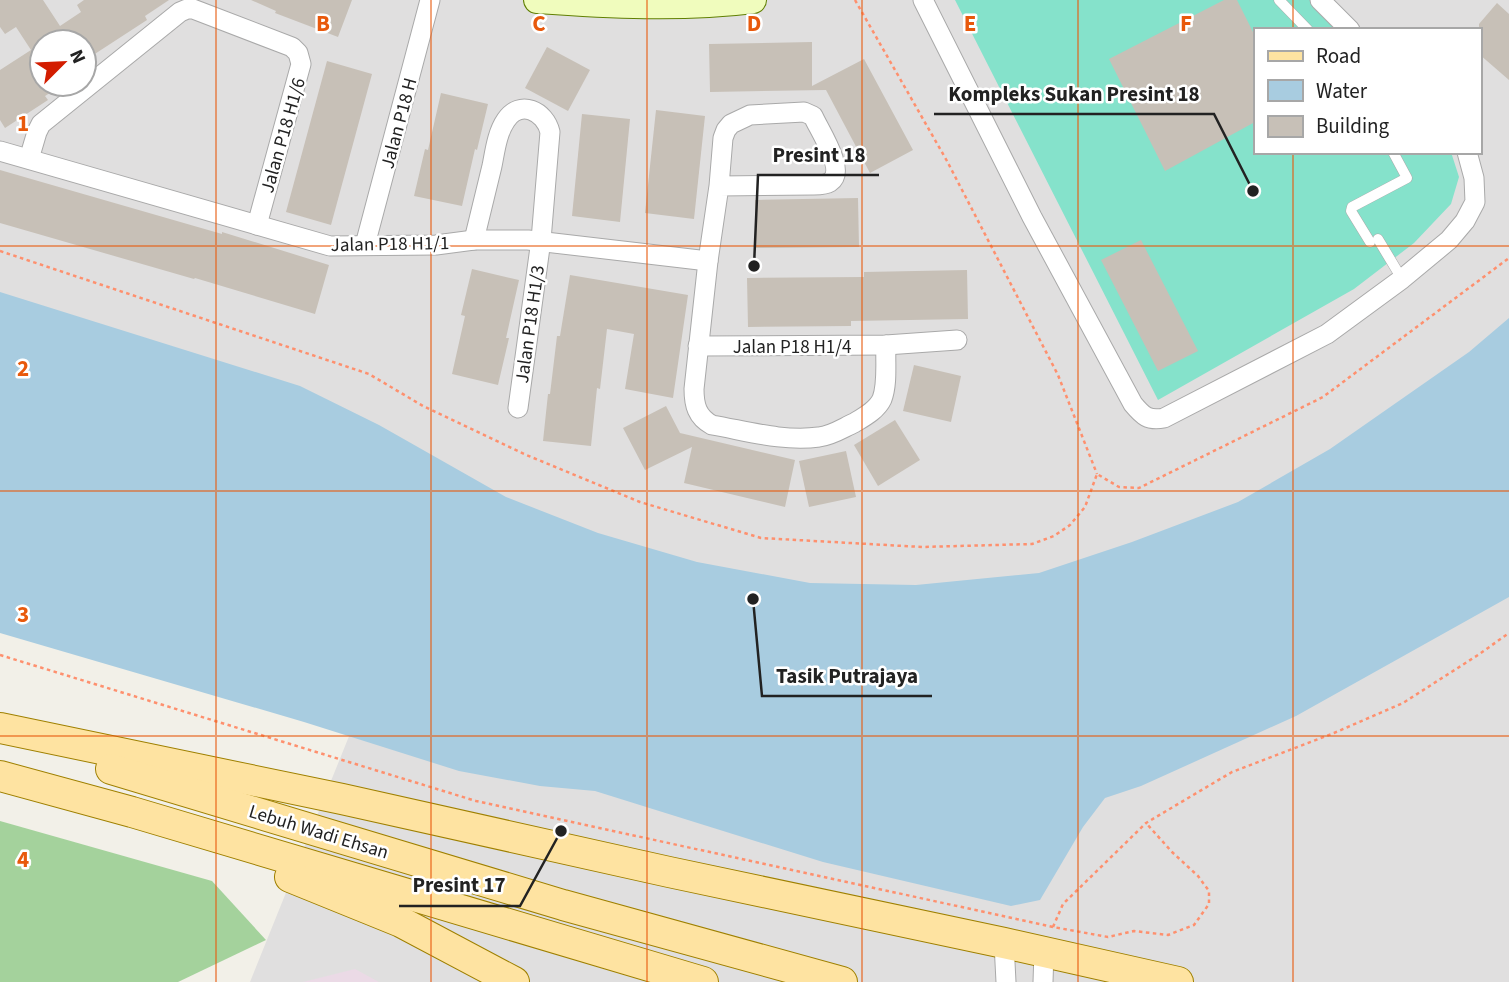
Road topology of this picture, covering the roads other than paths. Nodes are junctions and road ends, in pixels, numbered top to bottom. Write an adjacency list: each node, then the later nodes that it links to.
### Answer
1 (430, 0): 17 (street, Jalan P18 H)
2 (537, 0): 3 (street)
3 (753, 0)
4 (923, 0): 19 (street)
5 (1279, 0): 7 (lane)
6 (1320, 0): 8 (street)
7 (1306, 28)
8 (1348, 28)
9 (0, 151): 12 (street, Jalan P18 H1/1)
10 (1394, 154): 19 (lane)
11 (1468, 154): 19 (street)
12 (29, 159): 14 (street, Jalan P18 H1/1); 14 (street, Jalan P18 H1/6)
13 (719, 186): 13 (street); 18 (street)
14 (257, 225): 17 (street, Jalan P18 H1/1)
15 (474, 240): 16 (street, Jalan P18 H1/1); 16 (street, Jalan P18 H1/3); 17 (street, Jalan P18 H1/1)
16 (541, 240): 18 (street, Jalan P18 H1/1); 23 (street, Jalan P18 H1/3)
17 (365, 245)
18 (708, 261): 22 (street)
19 (1402, 279)
20 (957, 340): 21 (street, Jalan P18 H1/4)
21 (886, 345): 22 (street, Jalan P18 H1/4); 22 (street)
22 (698, 346)
23 (518, 408)
24 (0, 727): 29 (main road)
25 (0, 735): 32 (main road, Lebuh Wadi Ehsan)
26 (0, 776): 27 (main road, Lebuh Wadi Ehsan)
27 (132, 812): 30 (main road); 31 (main road, Lebuh Wadi Ehsan)
28 (1048, 940): 29 (main road); 34 (street); 35 (main road)
29 (1004, 943): 33 (street)
30 (514, 982)
31 (703, 982)
32 (842, 982)
33 (1006, 982)
34 (1043, 982)
35 (1178, 982)

